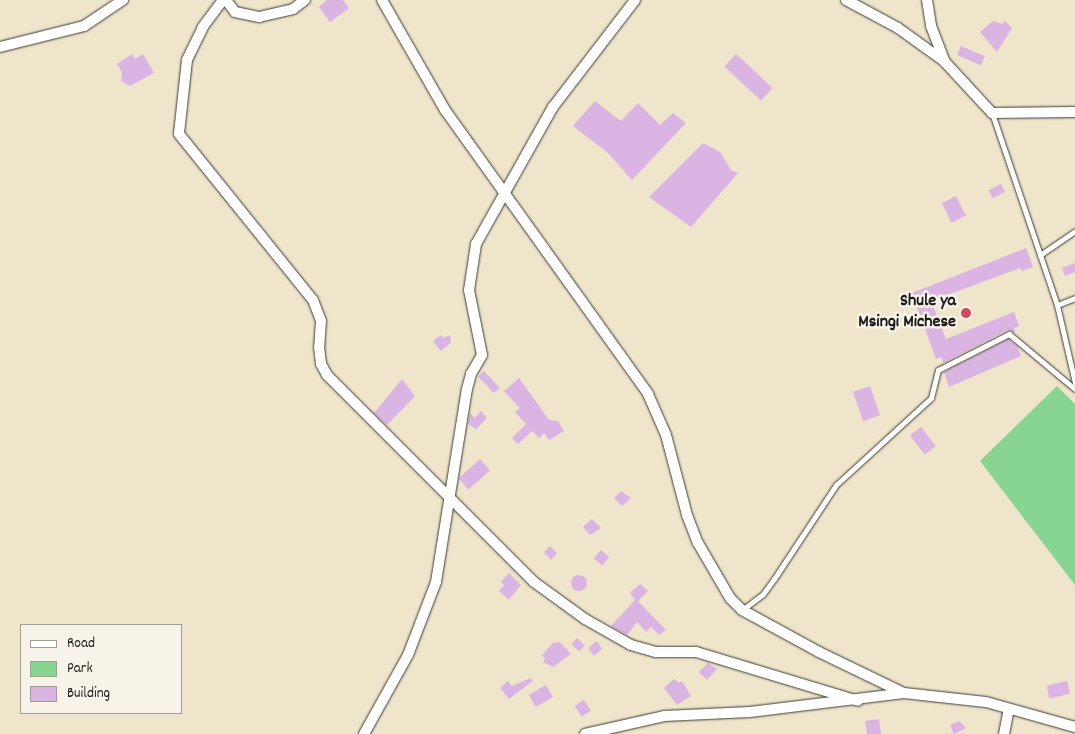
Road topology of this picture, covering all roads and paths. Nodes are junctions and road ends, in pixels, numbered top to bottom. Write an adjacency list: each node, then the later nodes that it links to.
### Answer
1 (123, 0): 8 (street)
2 (224, 0): 3 (street); 19 (street)
3 (305, 0)
4 (382, 0): 12 (street)
5 (635, 0): 12 (street)
6 (846, 0): 9 (street)
7 (926, 0): 9 (street)
8 (0, 48)
9 (944, 61): 11 (street)
10 (1075, 112): 11 (street)
11 (992, 113): 14 (lane)
12 (503, 195): 19 (street); 20 (street)
13 (1075, 231): 14 (lane)
14 (1040, 255): 16 (lane)
15 (1075, 298): 16 (lane)
16 (1057, 305): 17 (lane)
17 (1075, 383)
18 (1075, 389): 20 (lane)
19 (449, 497): 22 (street); 25 (street)
20 (742, 610): 21 (street)
21 (904, 693): 22 (street); 23 (street)
22 (858, 701): 26 (street)
23 (1008, 708): 24 (street); 27 (street)
24 (1075, 726)
25 (364, 734)
26 (586, 734)
27 (1004, 734)

